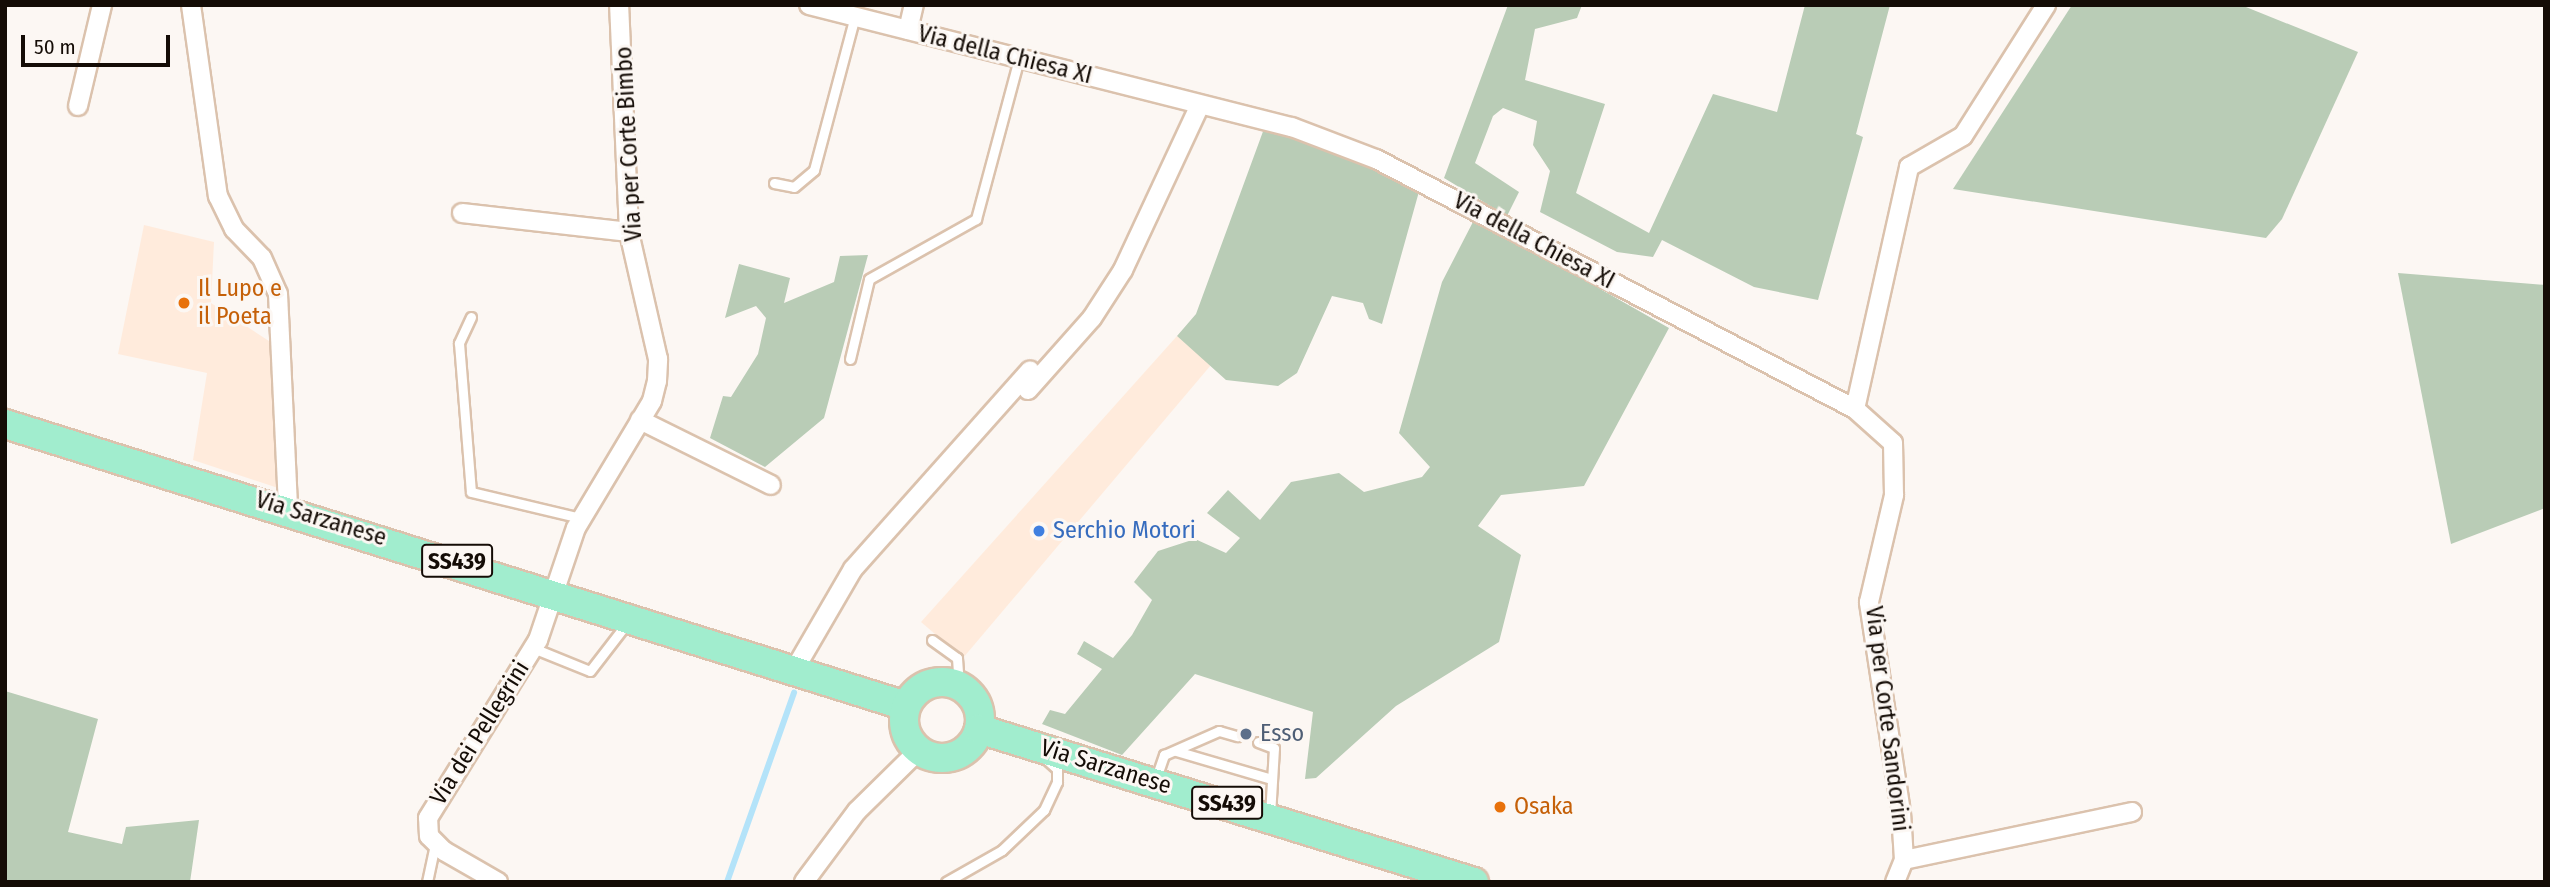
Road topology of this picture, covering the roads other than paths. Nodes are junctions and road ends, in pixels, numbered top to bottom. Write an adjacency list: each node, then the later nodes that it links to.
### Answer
1 (102, 5): 11 (street)
2 (191, 5): 23 (street)
3 (619, 5): 14 (street, Via per Corte Bimbo)
4 (810, 5): 7 (street, Via della Chiesa XI)
5 (914, 5): 8 (street)
6 (2046, 5): 19 (street)
7 (855, 16): 8 (street, Via della Chiesa XI); 12 (lane)
8 (908, 30): 9 (street, Via della Chiesa XI)
9 (1019, 58): 10 (street, Via della Chiesa XI); 16 (lane)
10 (1200, 105): 18 (street); 19 (street, Via della Chiesa XI)
11 (78, 106)
12 (774, 183)
13 (463, 213): 14 (street)
14 (629, 232): 20 (street, Via per Corte Bimbo)
15 (471, 317): 24 (lane)
16 (850, 359)
17 (1030, 370): 29 (street)
18 (1021, 397)
19 (1855, 409): 42 (street, Via per Corte Sandorini)
20 (640, 420): 22 (street); 24 (street, Via per Corte Bimbo)
21 (5, 424): 23 (main road, Via Sarzanese / SS439)
22 (771, 485)
23 (288, 509): 25 (main road, Via Sarzanese / SS439)
24 (581, 518): 25 (street, Via per Corte Bimbo)
25 (556, 592): 26 (main road, Via Sarzanese / SS439); 28 (street, Via dei Pellegrini)
26 (632, 616): 28 (lane); 29 (main road, Via Sarzanese / SS439)
27 (932, 640): 30 (lane)
28 (533, 648): 41 (street, Via dei Pellegrini)
29 (796, 667): 31 (main road, Via Sarzanese / SS439)
30 (959, 686): 31 (main road); 32 (main road)
31 (906, 706): 35 (main road)
32 (990, 732): 35 (main road); 38 (main road, Via Sarzanese / SS439); 46 (lane)
33 (1237, 736): 36 (lane)
34 (1258, 743): 37 (lane)
35 (919, 750): 45 (street)
36 (1176, 751): 37 (lane); 38 (lane)
37 (1272, 779): 40 (lane)
38 (1155, 781): 40 (main road, Via Sarzanese / SS439)
39 (2132, 812): 42 (street)
40 (1270, 817): 47 (main road, Via Sarzanese / SS439)
41 (435, 843): 43 (lane); 44 (street, Via dei Pellegrini)
42 (1904, 860): 48 (street, Via per Corte Sandorini)
43 (428, 882)
44 (498, 882)
45 (804, 882)
46 (946, 882)
47 (1474, 882)
48 (1895, 882)

